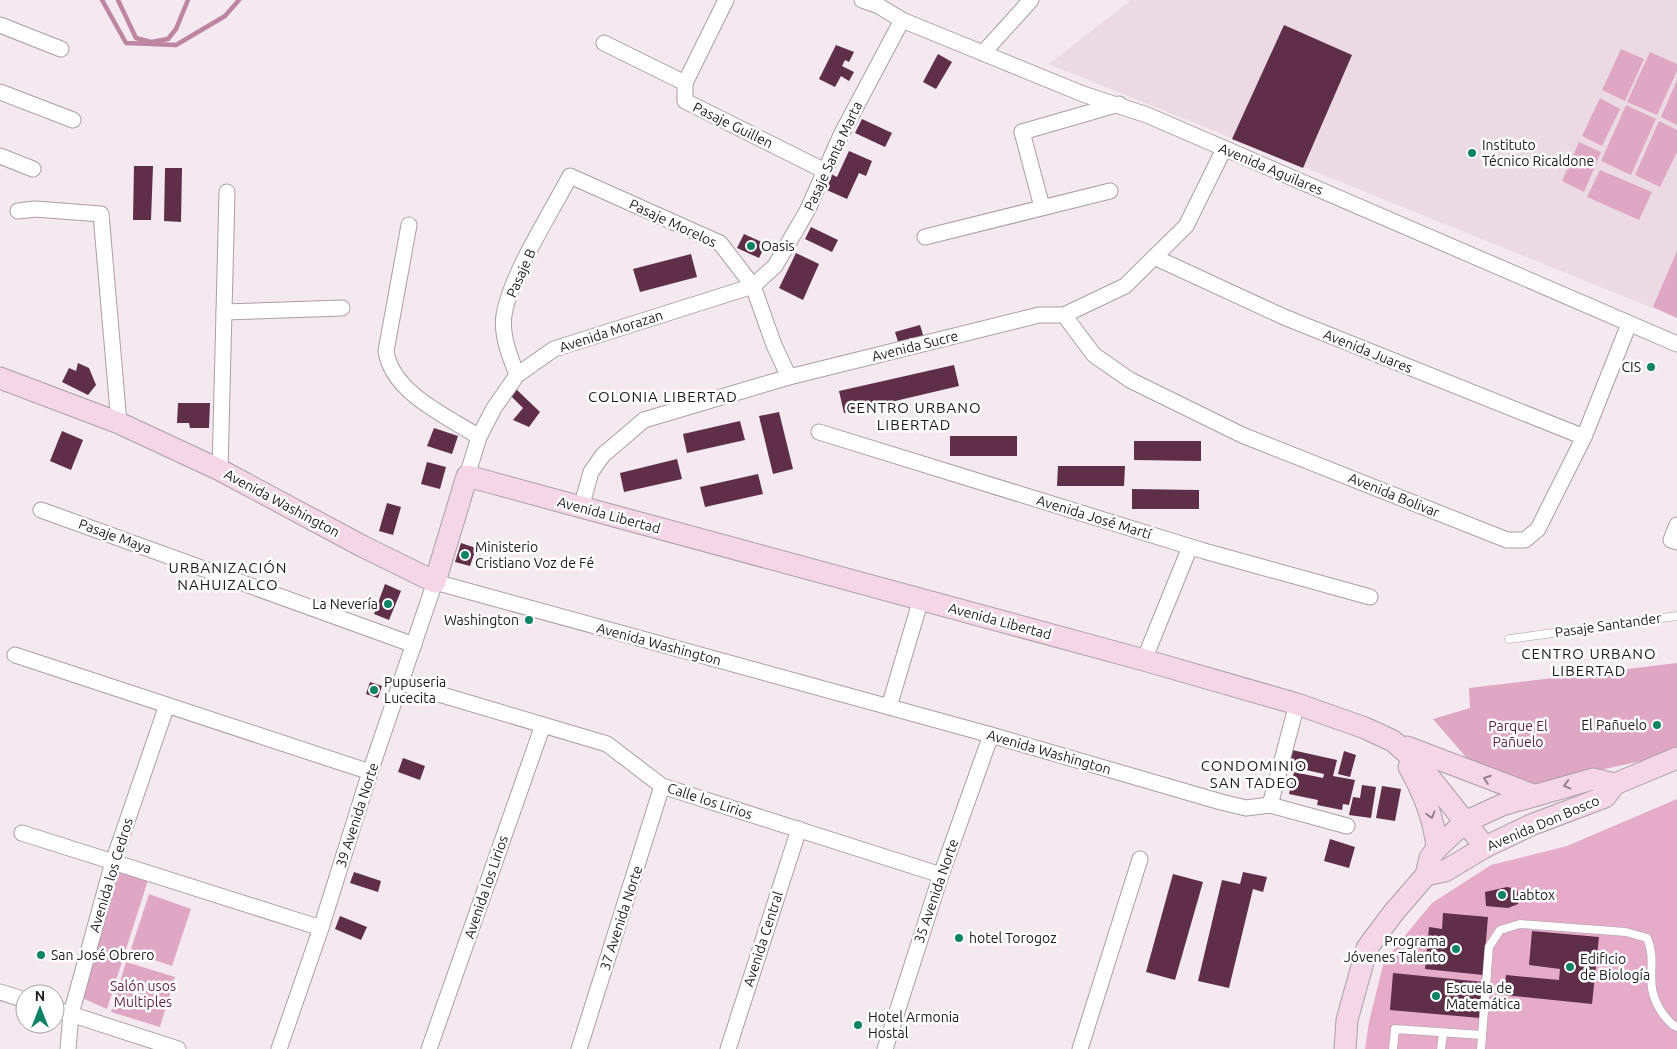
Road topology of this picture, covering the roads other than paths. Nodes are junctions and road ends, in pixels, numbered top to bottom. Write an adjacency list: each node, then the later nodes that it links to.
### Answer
1 (726, 0): 9 (street)
2 (1031, 0): 8 (street)
3 (867, 1): 4 (street, Avenida Aguilares)
4 (902, 20): 8 (street, Avenida Aguilares); 16 (street, Pasaje Santa Marta)
5 (0, 25): 7 (street)
6 (604, 43): 9 (street, Pasaje Guillen)
7 (61, 49)
8 (983, 53): 11 (street, Avenida Aguilares)
9 (685, 83): 16 (street, Pasaje Guillen)
10 (0, 92): 12 (street)
11 (1119, 104): 13 (street, Avenida Aguilares); 20 (street)
12 (73, 120)
13 (1224, 149): 24 (street, Avenida Sucre); 29 (street, Avenida Aguilares)
14 (0, 156): 15 (street)
15 (33, 169)
16 (825, 171): 25 (street, Pasaje Santa Marta)
17 (570, 176): 25 (street, Pasaje Morelos); 31 (street, Pasaje B)
18 (1110, 191): 20 (street)
19 (227, 192): 27 (street)
20 (1042, 207): 23 (street)
21 (18, 211): 34 (street)
22 (409, 225): 36 (street)
23 (925, 237)
24 (1154, 257): 28 (street, Avenida Sucre); 37 (street, Avenida Juares)
25 (753, 286): 31 (street, Avenida Morazan); 32 (street, Pasaje Morelos)
26 (342, 308): 27 (street)
27 (224, 312): 38 (street)
28 (1064, 315): 32 (street, Avenida Sucre); 37 (street, Avenida Bolivar)
29 (1629, 324): 30 (street, Avenida Aguilares); 37 (street, Avenida Bolivar)
30 (1677, 344)
31 (516, 375): 36 (street, Avenida Morazan)
32 (789, 377): 40 (street, Avenida Sucre)
33 (0, 378): 34 (main road, Avenida Washington)
34 (119, 423): 38 (main road, Avenida Washington)
35 (819, 432): 44 (street, Avenida José Martí)
36 (479, 437): 39 (street, Avenida Morazan)
37 (1584, 437)
38 (220, 470): 45 (main road, Avenida Washington)
39 (467, 476): 40 (main road, Avenida Libertad); 45 (main road, Avenida Morazan)
40 (581, 508): 47 (main road, Avenida Libertad)
41 (42, 510): 50 (street, Pasaje Maya)
42 (1677, 525): 43 (street)
43 (1674, 541)
44 (1190, 547): 46 (street, Avenida José Martí); 52 (street)
45 (435, 582): 50 (street, 39 Avenida Norte); 56 (street, Avenida Washington)
46 (1370, 597)
47 (921, 599): 52 (main road, Avenida Libertad); 56 (street)
48 (1677, 616): 49 (lane, Pasaje Santander)
49 (1509, 639)
50 (414, 644): 53 (street, 39 Avenida Norte)
51 (15, 654): 55 (street)
52 (1144, 660): 54 (main road, Avenida Libertad)
53 (402, 683): 57 (street, Calle los Lirios); 61 (street, 39 Avenida Norte)
54 (1297, 704): 59 (main road, Avenida Libertad); 65 (street)
55 (167, 705): 61 (street); 73 (street, Avenida los Cedros)
56 (889, 707): 58 (street, Avenida Washington)
57 (543, 725): 63 (street, Calle los Lirios); 87 (street, Avenida los Lirios)
58 (991, 735): 65 (street, Avenida Washington); 74 (street, 35 Avenida Norte)
59 (1393, 741): 64 (main road, one-way to 59); 66 (main road, Avenida Libertad); 71 (main road, one-way to 71)
60 (1677, 758): 62 (main road)
61 (370, 772): 76 (street, 39 Avenida Norte)
62 (1615, 784): 64 (main road, Avenida Don Bosco, one-way to 64); 70 (main road, Avenida Don Bosco)
63 (662, 786): 68 (street, Calle los Lirios); 88 (street, 37 Avenida Norte)
64 (1533, 795): 66 (main road, Avenida Don Bosco)
65 (1270, 805): 67 (street, Avenida Washington)
66 (1465, 822): 70 (main road, Avenida Libertad); 71 (main road, Avenida Don Bosco)
67 (1347, 826)
68 (799, 830): 74 (street, Calle los Lirios); 89 (street, Avenida Central)
69 (22, 832): 73 (street)
70 (1485, 847): 75 (main road, Avenida Don Bosco)
71 (1437, 848): 75 (main road, Avenida Don Bosco)
72 (1140, 859): 91 (street)
73 (113, 862): 76 (street); 80 (street, Avenida los Cedros)
74 (941, 875): 90 (street, 35 Avenida Norte)
75 (1426, 875): 92 (main road, Avenida Don Bosco)
76 (321, 928): 86 (street, 39 Avenida Norte)
77 (0, 992): 78 (street)
78 (15, 997)
79 (65, 1012): 80 (street)
80 (71, 1014): 84 (street, Avenida los Cedros); 85 (street)
81 (1677, 1028): 83 (lane)
82 (1443, 1033): 83 (lane); 93 (lane); 94 (lane)
83 (1482, 1036): 95 (lane)
84 (68, 1049)
85 (178, 1049)
86 (279, 1049)
87 (429, 1049)
88 (579, 1049)
89 (728, 1049)
90 (885, 1049)
91 (1080, 1049)
92 (1345, 1049)
93 (1393, 1049)
94 (1441, 1049)
95 (1481, 1049)

